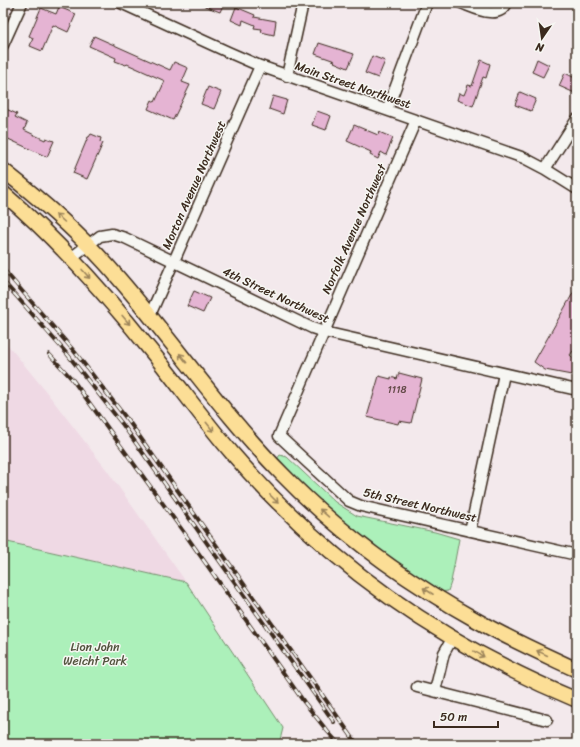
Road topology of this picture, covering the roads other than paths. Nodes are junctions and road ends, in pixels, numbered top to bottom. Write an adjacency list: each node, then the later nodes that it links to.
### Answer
1 (22, 3): 7 (street)
2 (121, 3): 8 (street, Main Street Northwest)
3 (303, 3): 9 (street)
4 (427, 3): 10 (street)
5 (461, 3): 6 (street)
6 (507, 3)
7 (3, 45)
8 (260, 66): 9 (street, Main Street Northwest); 19 (street, Morton Avenue Northwest)
9 (287, 76): 10 (street, Main Street Northwest)
10 (387, 110): 11 (street, Main Street Northwest)
11 (416, 120): 13 (street, Main Street Northwest); 21 (street, Norfolk Avenue Northwest)
12 (577, 120): 13 (street)
13 (545, 169): 15 (street, Main Street Northwest)
14 (3, 170): 17 (highway, one-way to 14)
15 (577, 189)
16 (3, 193): 18 (highway)
17 (89, 245): 18 (street, 4th Street Northwest); 19 (street, 4th Street Northwest); 20 (highway)
18 (72, 258): 27 (highway, one-way to 27)
19 (174, 261): 20 (street, Morton Avenue Northwest); 21 (street, 4th Street Northwest)
20 (150, 315): 28 (highway, one-way to 20)
21 (324, 332): 22 (street, 4th Street Northwest); 24 (street, Norfolk Avenue Northwest)
22 (504, 374): 23 (street, 4th Street Northwest); 25 (street)
23 (577, 390)
24 (279, 436): 25 (street, 5th Street Northwest)
25 (470, 531): 26 (street, 5th Street Northwest)
26 (577, 555)
27 (452, 639): 30 (street); 31 (highway, one-way to 31)
28 (577, 670)
29 (417, 687): 30 (street)
30 (435, 691): 32 (street)
31 (577, 700)
32 (547, 720)

